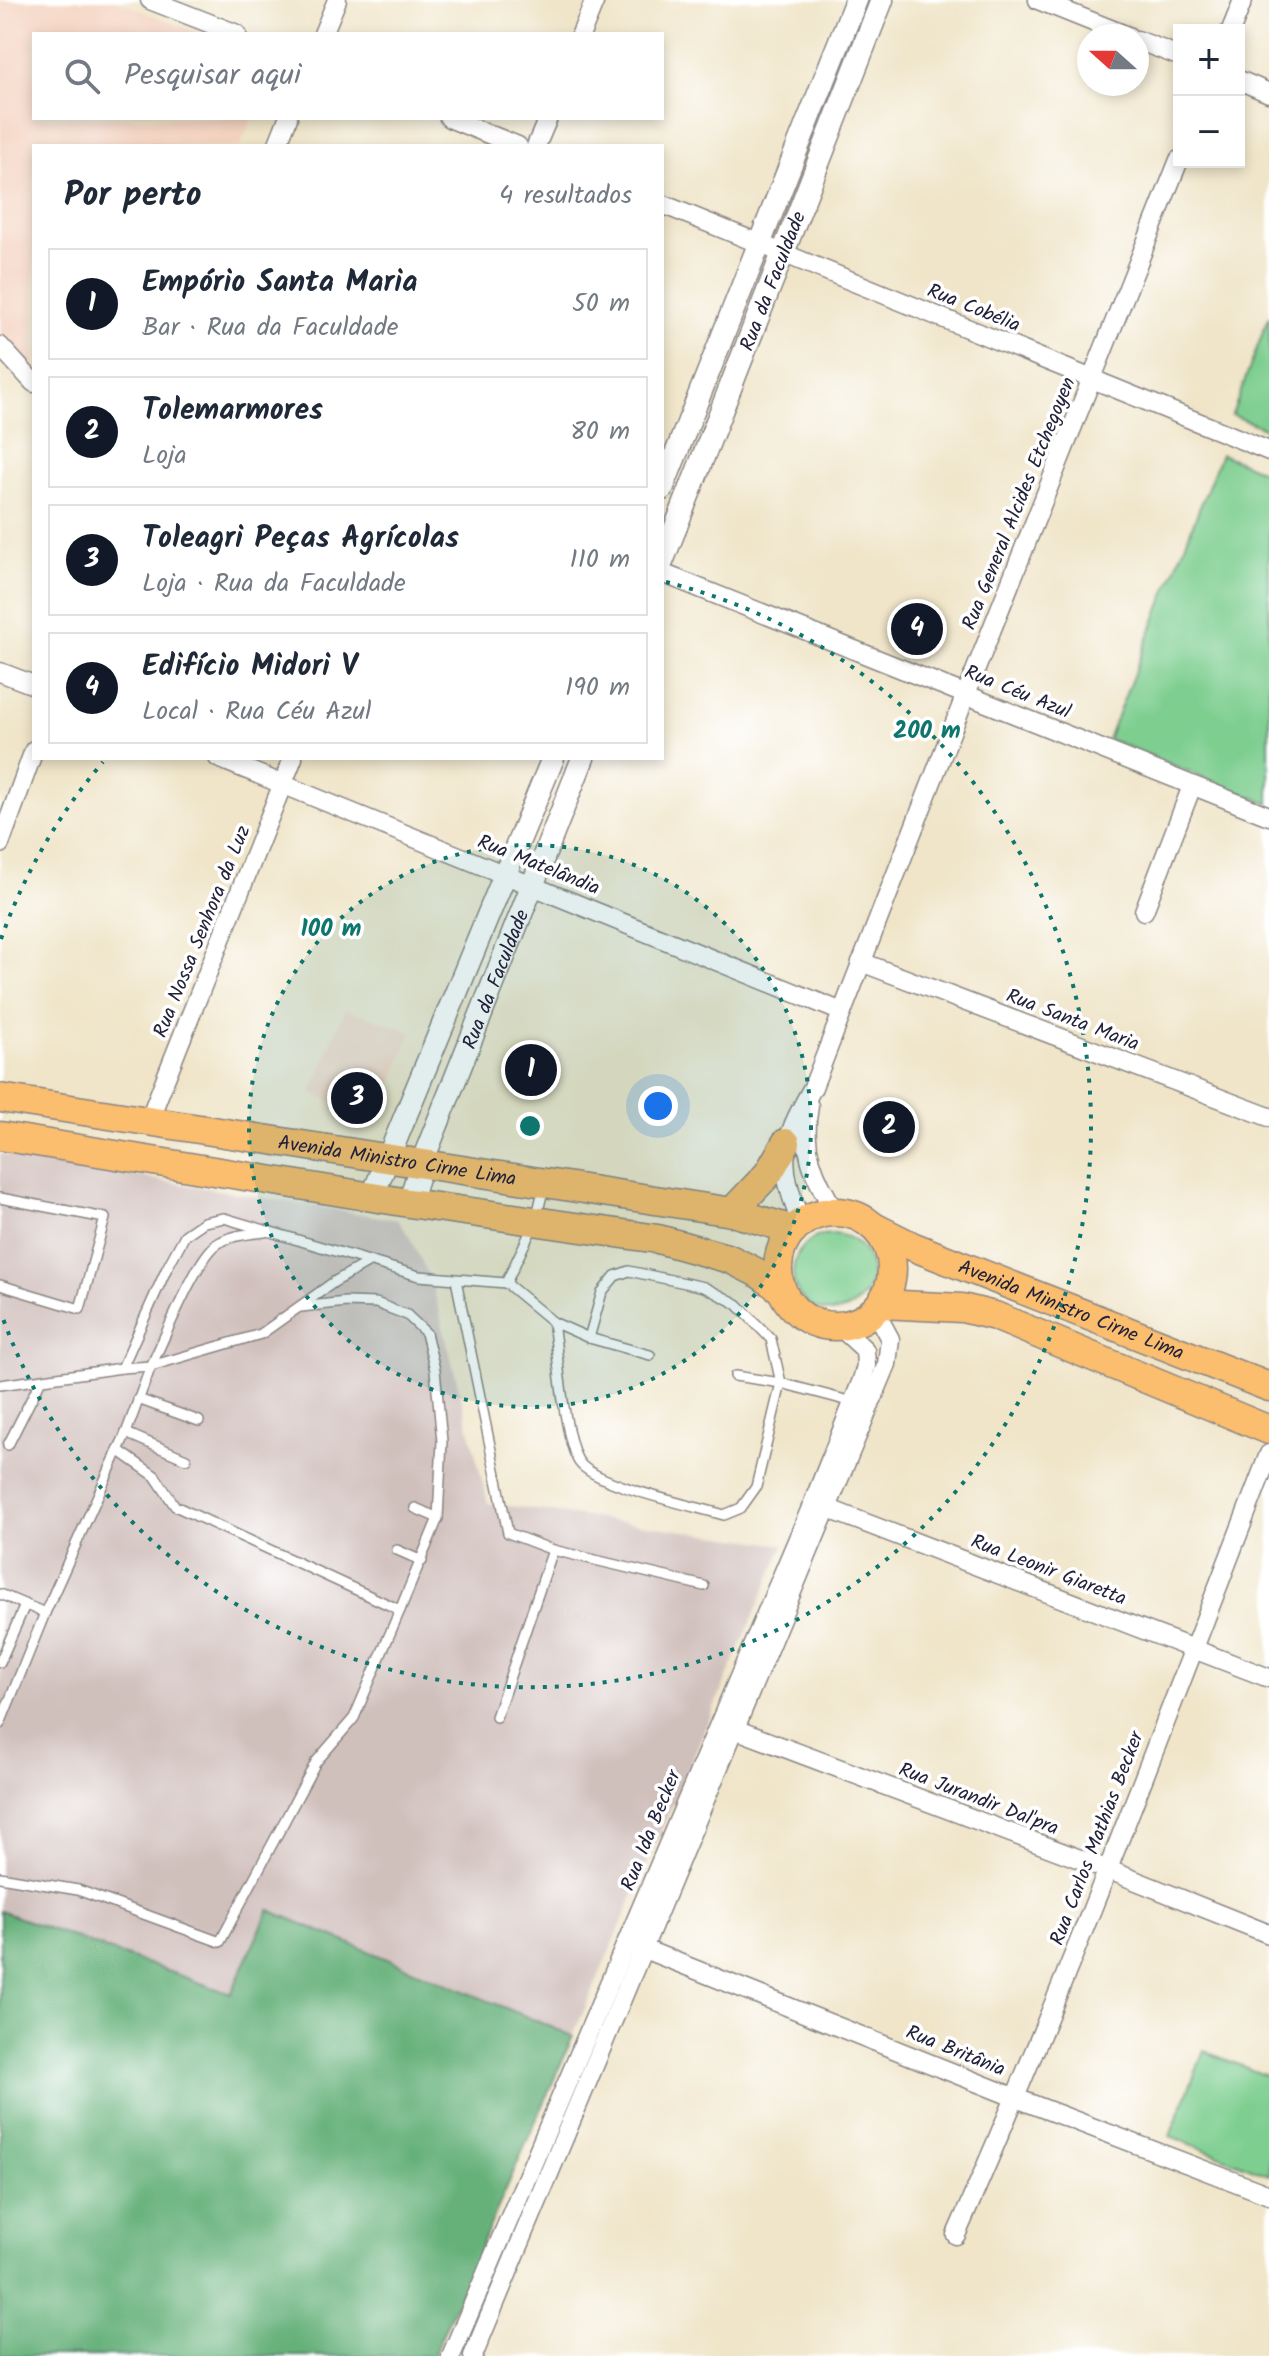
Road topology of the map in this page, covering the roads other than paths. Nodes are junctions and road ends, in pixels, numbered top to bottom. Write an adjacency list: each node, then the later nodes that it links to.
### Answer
1 (150, 0): 10 (street)
2 (337, 0): 11 (street)
3 (595, 0): 12 (street)
4 (856, 0): 25 (street, Rua da Faculdade)
5 (882, 0): 26 (street, Rua da Faculdade)
6 (1038, 0): 8 (street)
7 (1243, 0): 9 (street)
8 (1098, 24)
9 (1233, 24)
10 (232, 32)
11 (324, 32)
12 (582, 32)
13 (1149, 45): 14 (street)
14 (1173, 54)
15 (1245, 83): 16 (street)
16 (1269, 93)
17 (287, 120): 20 (street)
18 (454, 120): 21 (street)
19 (547, 120): 22 (street)
20 (278, 144)
21 (513, 144)
22 (537, 144)
23 (1176, 168): 28 (street, Rua General Alcides Etchegoyen)
24 (664, 205): 25 (street, Rua Cobélia)
25 (760, 244): 26 (street, Rua Cobélia); 31 (street, Rua da Faculdade)
26 (782, 253): 28 (street, Rua Cobélia); 32 (street, Rua da Faculdade)
27 (0, 346): 29 (street)
28 (1091, 379): 30 (street, Rua Cobélia); 36 (street, Rua General Alcides Etchegoyen)
29 (32, 381)
30 (1269, 451)
31 (664, 484)
32 (664, 557)
33 (664, 574): 36 (street, Rua Céu Azul)
34 (0, 672): 35 (street)
35 (32, 684)
36 (966, 694): 43 (street, Rua Céu Azul); 49 (street, Rua General Alcides Etchegoyen)
37 (32, 756): 45 (street)
38 (223, 760): 42 (street, Rua Matelândia)
39 (292, 760): 42 (street, Rua Nossa Senhora da Luz)
40 (552, 760): 46 (street, Rua da Faculdade)
41 (582, 760): 47 (street, Rua da Faculdade)
42 (283, 784): 46 (street, Rua Matelândia); 54 (street, Rua Nossa Senhora da Luz)
43 (1192, 786): 44 (street, Rua Céu Azul); 48 (street)
44 (1269, 816)
45 (0, 844)
46 (506, 874): 47 (street, Rua Matelândia); 57 (street, Rua da Faculdade)
47 (531, 885): 50 (street, Rua Matelândia); 58 (street, Rua da Faculdade)
48 (1144, 911)
49 (861, 962): 50 (street, Rua General Alcides Etchegoyen); 53 (street, Rua Santa Maria)
50 (842, 1012): 51 (street, Rua General Alcides Etchegoyen)
51 (813, 1087): 56 (street, Rua General Alcides Etchegoyen); 64 (street, Rua General Alcides Etchegoyen)
52 (0, 1098): 54 (main road, Avenida Ministro Cirne Lima)
53 (1269, 1117)
54 (149, 1120): 57 (main road, Avenida Ministro Cirne Lima)
55 (0, 1136): 60 (main road, Avenida Ministro Cirne Lima)
56 (786, 1143): 63 (main road); 66 (street, Rua General Alcides Etchegoyen)
57 (387, 1158): 58 (main road, Avenida Ministro Cirne Lima); 60 (street, Rua da Faculdade)
58 (421, 1165): 59 (main road, Avenida Ministro Cirne Lima); 62 (street, Rua da Faculdade)
59 (545, 1183): 63 (main road, Avenida Ministro Cirne Lima); 65 (lane)
60 (372, 1197): 62 (main road, Avenida Ministro Cirne Lima)
61 (0, 1198): 72 (lane)
62 (409, 1203): 65 (main road, Avenida Ministro Cirne Lima)
63 (732, 1212): 66 (main road, Avenida Ministro Cirne Lima)
64 (836, 1212): 66 (main road); 67 (main road)
65 (536, 1220): 71 (lane); 73 (main road, Avenida Ministro Cirne Lima)
66 (798, 1226): 73 (main road)
67 (874, 1227): 75 (main road); 86 (main road, Avenida Ministro Cirne Lima)
68 (273, 1231): 69 (lane); 80 (lane); 81 (lane)
69 (369, 1262): 70 (lane); 74 (lane)
70 (456, 1280): 71 (lane); 100 (lane)
71 (506, 1283): 76 (lane)
72 (0, 1285)
73 (782, 1290): 77 (main road)
74 (300, 1307): 80 (lane); 98 (lane)
75 (878, 1308): 77 (main road); 90 (main road, Avenida Ministro Cirne Lima); 96 (street)
76 (553, 1322): 78 (lane); 84 (lane)
77 (839, 1326): 88 (street, Rua Ida Becker)
78 (589, 1338): 79 (lane); 84 (lane)
79 (650, 1355)
80 (151, 1366): 81 (lane); 87 (lane)
81 (122, 1368): 83 (lane)
82 (735, 1376): 84 (lane)
83 (41, 1380): 85 (lane); 92 (lane)
84 (781, 1383): 88 (lane)
85 (0, 1385)
86 (1269, 1387)
87 (138, 1399): 89 (lane); 91 (lane)
88 (854, 1402): 96 (street, Rua Ida Becker)
89 (199, 1421)
90 (1269, 1430)
91 (126, 1433): 93 (lane); 95 (lane)
92 (8, 1445)
93 (118, 1450): 105 (lane); 106 (lane)
94 (1269, 1454): 107 (street, Rua Carlos Mathias Becker)
95 (186, 1459)
96 (820, 1505): 107 (street, Rua Leonir Giaretta); 112 (street, Rua Ida Becker)
97 (415, 1508): 98 (lane)
98 (438, 1518): 101 (lane)
99 (397, 1550): 101 (lane)
100 (553, 1550): 102 (lane); 110 (lane)
101 (422, 1561): 105 (lane)
102 (704, 1586)
103 (0, 1594): 104 (lane)
104 (25, 1605): 106 (lane); 108 (lane)
105 (400, 1610): 114 (lane)
106 (45, 1613): 111 (lane)
107 (1194, 1647): 109 (street, Rua Leonir Giaretta); 113 (street, Rua Carlos Mathias Becker)
108 (0, 1662)
109 (1269, 1678)
110 (496, 1717)
111 (0, 1724)
112 (726, 1726): 113 (street, Rua Jurandir Dal'pra); 116 (street, Rua Ida Becker)
113 (1109, 1870): 115 (street, Rua Jurandir Dal'pra); 117 (street, Rua Carlos Mathias Becker)
114 (0, 1877)
115 (1269, 1934)
116 (635, 1946): 117 (street, Rua Britânia); 120 (street, Rua Ida Becker); 121 (street)
117 (1016, 2098): 118 (street, Rua Britânia); 119 (street, Rua Carlos Mathias Becker)
118 (1269, 2195)
119 (956, 2235)
120 (451, 2356)
121 (473, 2356)

